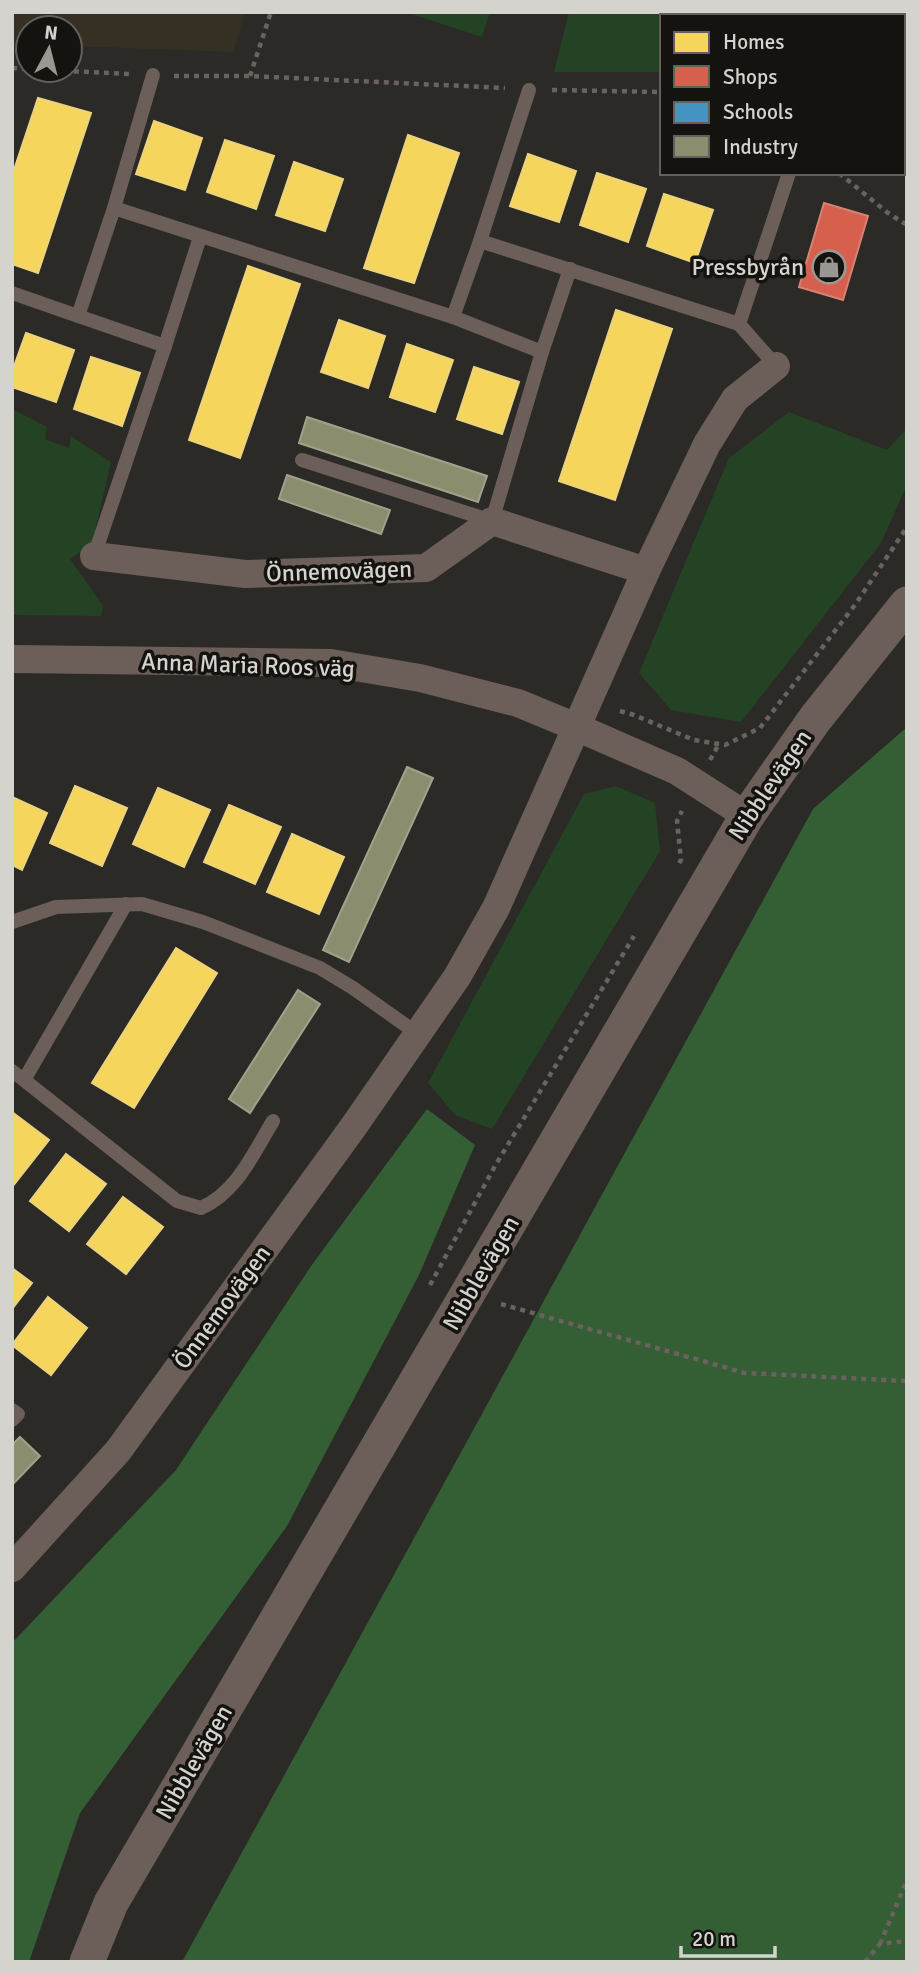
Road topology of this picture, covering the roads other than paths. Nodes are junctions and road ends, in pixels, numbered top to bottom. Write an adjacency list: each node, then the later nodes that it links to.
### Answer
1 (153, 75): 4 (lane)
2 (528, 90): 6 (lane)
3 (788, 175): 11 (lane)
4 (114, 208): 5 (lane); 9 (lane)
5 (200, 237): 10 (lane); 12 (lane)
6 (480, 241): 7 (lane); 10 (lane)
7 (570, 269): 11 (lane); 13 (lane)
8 (12, 293): 9 (lane)
9 (78, 316): 12 (lane)
10 (453, 317): 13 (lane)
11 (739, 324): 14 (lane)
12 (165, 346): 17 (lane)
13 (542, 352): 16 (lane)
14 (776, 366): 18 (street, Önnemovägen)
15 (302, 460): 16 (lane)
16 (492, 521): 17 (street, Önnemovägen); 18 (street)
17 (94, 556)
18 (646, 571): 21 (street, Önnemovägen)
19 (907, 604): 22 (street, Nibblevägen)
20 (12, 659): 21 (street, Anna Maria Roos väg)
21 (582, 715): 22 (street, Anna Maria Roos väg); 25 (street, Önnemovägen)
22 (747, 816): 32 (street, Nibblevägen)
23 (126, 904): 24 (lane); 25 (lane); 27 (lane)
24 (12, 922)
25 (418, 1034): 31 (street, Önnemovägen)
26 (12, 1071): 27 (lane)
27 (24, 1080): 28 (lane)
28 (274, 1121)
29 (12, 1410): 30 (lane)
30 (12, 1420)
31 (12, 1567)
32 (87, 1962)

